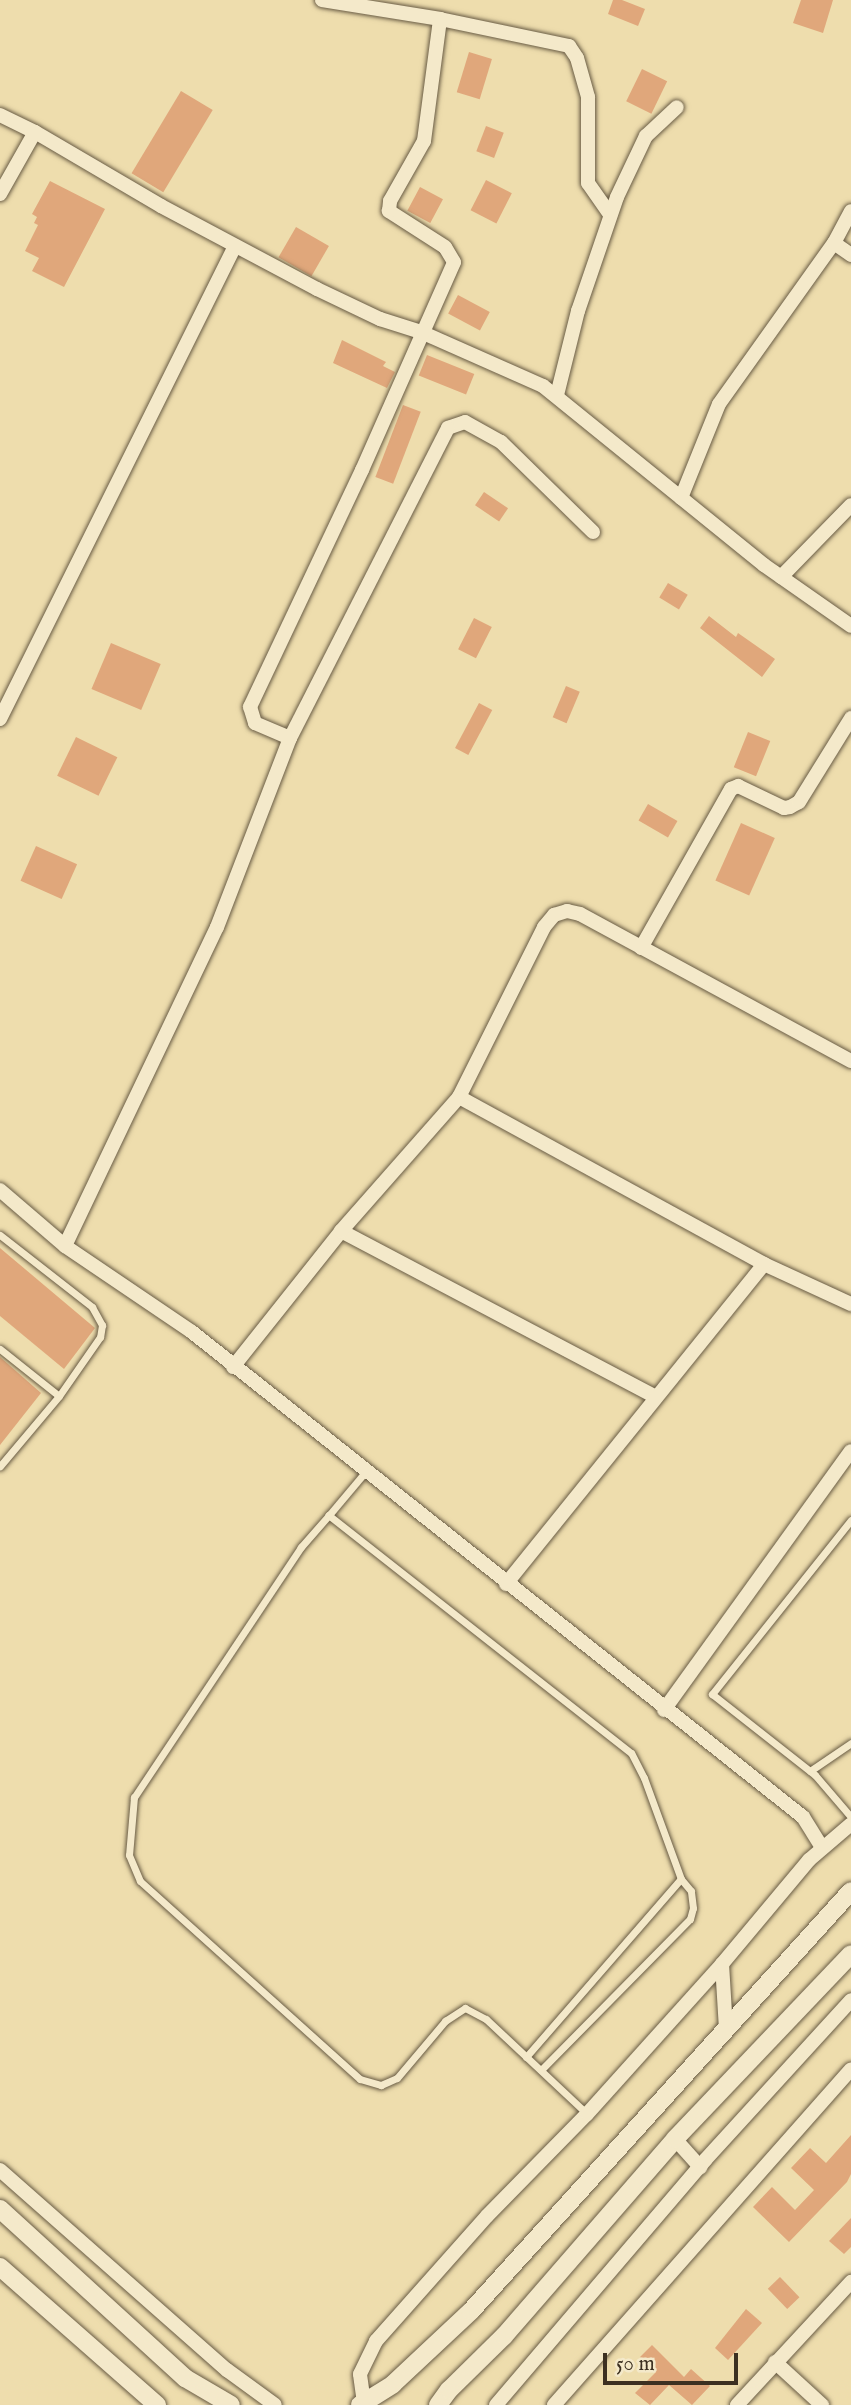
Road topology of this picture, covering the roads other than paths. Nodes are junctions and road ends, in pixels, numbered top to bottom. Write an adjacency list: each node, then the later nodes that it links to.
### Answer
1 (322, 0): 2 (street)
2 (440, 19): 8 (street); 12 (street)
3 (677, 107): 8 (street)
4 (0, 115): 5 (street)
5 (35, 132): 6 (street); 10 (street)
6 (0, 194)
7 (851, 211): 9 (street)
8 (610, 214): 13 (street)
9 (834, 243): 11 (street); 14 (street)
10 (235, 246): 12 (street); 20 (street)
11 (851, 256)
12 (421, 332): 13 (street); 21 (street)
13 (557, 395): 14 (street)
14 (681, 498): 17 (street)
15 (851, 505): 17 (street)
16 (593, 532): 21 (street)
17 (781, 577): 18 (street)
18 (851, 626)
19 (851, 718): 22 (street)
20 (0, 719)
21 (290, 738): 28 (street)
22 (641, 948): 23 (street); 24 (street)
23 (851, 1061)
24 (459, 1097): 26 (street); 29 (street)
25 (0, 1190): 28 (street)
26 (341, 1231): 32 (street); 34 (street)
27 (0, 1235): 33 (lane)
28 (65, 1246): 32 (street)
29 (764, 1264): 30 (street); 34 (street)
30 (851, 1304)
31 (0, 1349): 33 (lane)
32 (233, 1367): 37 (street)
33 (59, 1395): 36 (lane)
34 (656, 1397): 40 (street)
35 (851, 1451): 41 (street)
36 (0, 1466)
37 (366, 1471): 38 (lane); 40 (street)
38 (329, 1515): 47 (lane); 53 (lane)
39 (851, 1520): 43 (lane)
40 (506, 1584): 41 (street)
41 (664, 1710): 46 (street)
42 (851, 1743): 43 (lane)
43 (810, 1771): 44 (lane)
44 (851, 1817)
45 (851, 1824): 46 (street)
46 (822, 1848): 50 (street)
47 (681, 1879): 53 (lane); 55 (lane)
48 (851, 1891): 52 (street)
49 (851, 1954): 57 (street)
50 (722, 1964): 52 (street); 56 (street)
51 (851, 2000): 58 (street)
52 (726, 2029): 64 (street)
53 (526, 2057): 55 (lane)
54 (851, 2068): 70 (street)
55 (541, 2070): 56 (lane)
56 (587, 2115): 64 (street)
57 (675, 2139): 58 (street); 68 (street)
58 (700, 2167): 69 (street)
59 (0, 2170): 67 (street)
60 (0, 2209): 66 (street)
61 (0, 2267): 65 (street)
62 (851, 2282): 63 (street)
63 (775, 2362): 71 (street); 72 (street)
64 (362, 2404)
65 (157, 2405)
66 (231, 2405)
67 (275, 2405)
68 (438, 2405)
69 (496, 2405)
70 (554, 2405)
71 (737, 2405)
72 (822, 2405)

